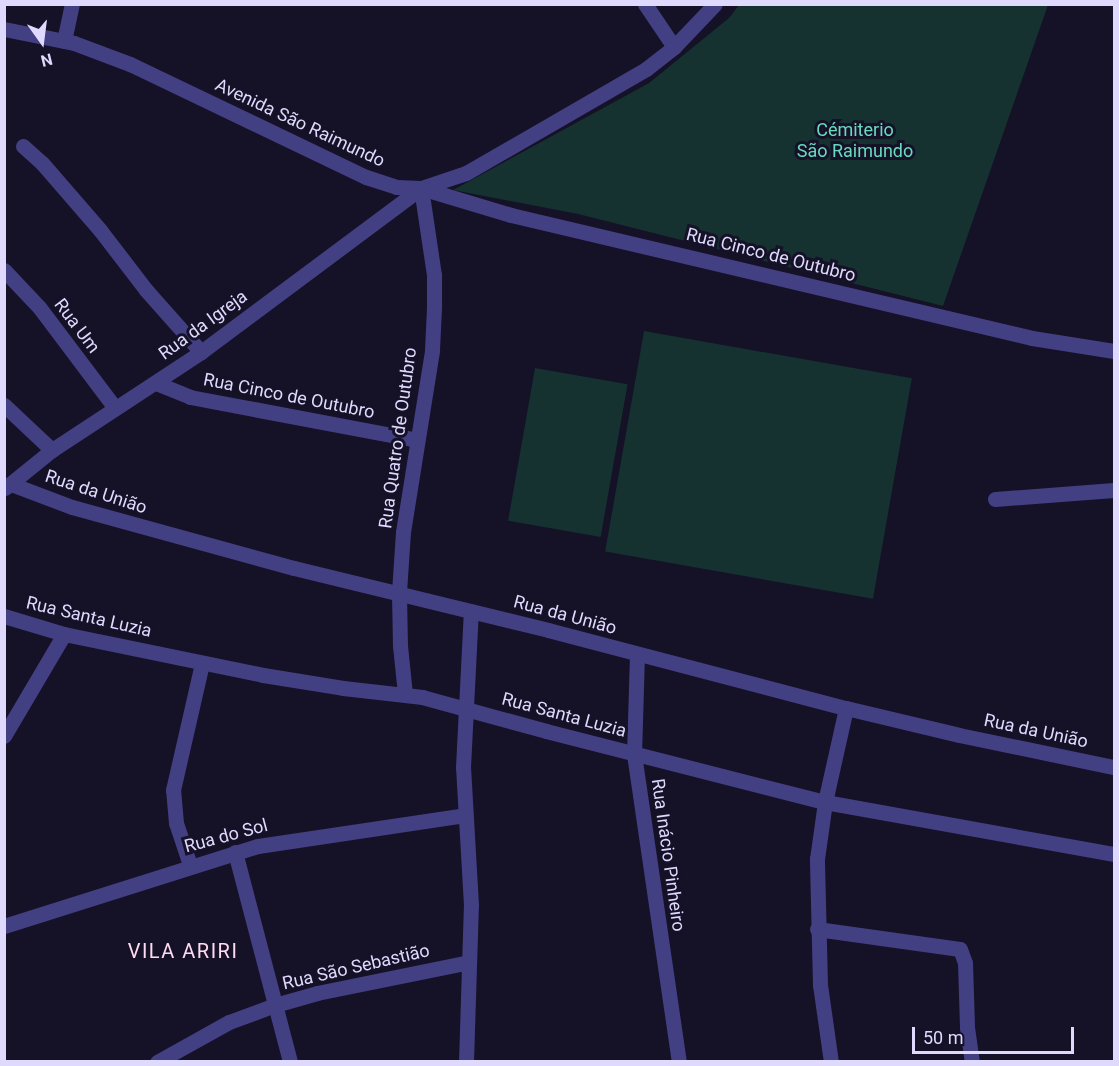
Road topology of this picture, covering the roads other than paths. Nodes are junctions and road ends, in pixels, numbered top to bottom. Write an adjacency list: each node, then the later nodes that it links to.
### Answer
1 (72, 4): 5 (street)
2 (645, 4): 6 (street)
3 (715, 4): 6 (street, Avenida São Raimundo)
4 (4, 29): 5 (street, Avenida São Raimundo)
5 (64, 41): 8 (street, Avenida São Raimundo)
6 (674, 47): 8 (street, Avenida São Raimundo)
7 (23, 146): 11 (street)
8 (421, 188): 10 (street, Rua Cinco de Outubro); 11 (street, Rua da Igreja); 15 (street, Rua Quatro de Outubro)
9 (4, 270): 14 (street, Rua Um)
10 (1114, 351)
11 (201, 352): 12 (street, Rua da Igreja)
12 (156, 383): 14 (street, Rua da Igreja); 15 (street, Rua Cinco de Outubro)
13 (4, 405): 16 (street)
14 (115, 408): 16 (street, Rua da Igreja)
15 (417, 441): 20 (street, Rua Quatro de Outubro)
16 (52, 450): 17 (street, Rua da Igreja)
17 (8, 486): 20 (street, Rua da União)
18 (1114, 490): 19 (street)
19 (995, 499)
20 (399, 592): 21 (street, Rua da União); 26 (street, Rua Quatro de Outubro)
21 (471, 611): 24 (street, Rua da União); 28 (street)
22 (4, 616): 23 (street, Rua Santa Luzia)
23 (64, 634): 25 (street, Rua Santa Luzia); 29 (street)
24 (637, 654): 27 (street, Rua da União); 30 (street, Rua Inácio Pinheiro)
25 (202, 663): 26 (street, Rua Santa Luzia); 36 (street)
26 (405, 694): 28 (street, Rua Santa Luzia)
27 (846, 708): 31 (street, Rua da União); 32 (street)
28 (466, 709): 30 (street, Rua Santa Luzia); 33 (street)
29 (4, 736)
30 (634, 754): 32 (street, Rua Santa Luzia); 44 (street, Rua Inácio Pinheiro)
31 (1114, 767)
32 (825, 802): 35 (street, Rua Santa Luzia); 38 (street)
33 (465, 815): 34 (street, Rua do Sol); 39 (street)
34 (236, 852): 36 (street, Rua do Sol); 40 (street)
35 (1114, 854)
36 (190, 865): 37 (street, Rua do Sol)
37 (4, 927)
38 (817, 929): 45 (street); 46 (street)
39 (469, 962): 40 (street, Rua São Sebastião); 43 (street)
40 (275, 1005): 41 (street, Rua São Sebastião); 42 (street)
41 (157, 1062)
42 (290, 1062)
43 (466, 1062)
44 (679, 1062)
45 (831, 1062)
46 (972, 1062)

